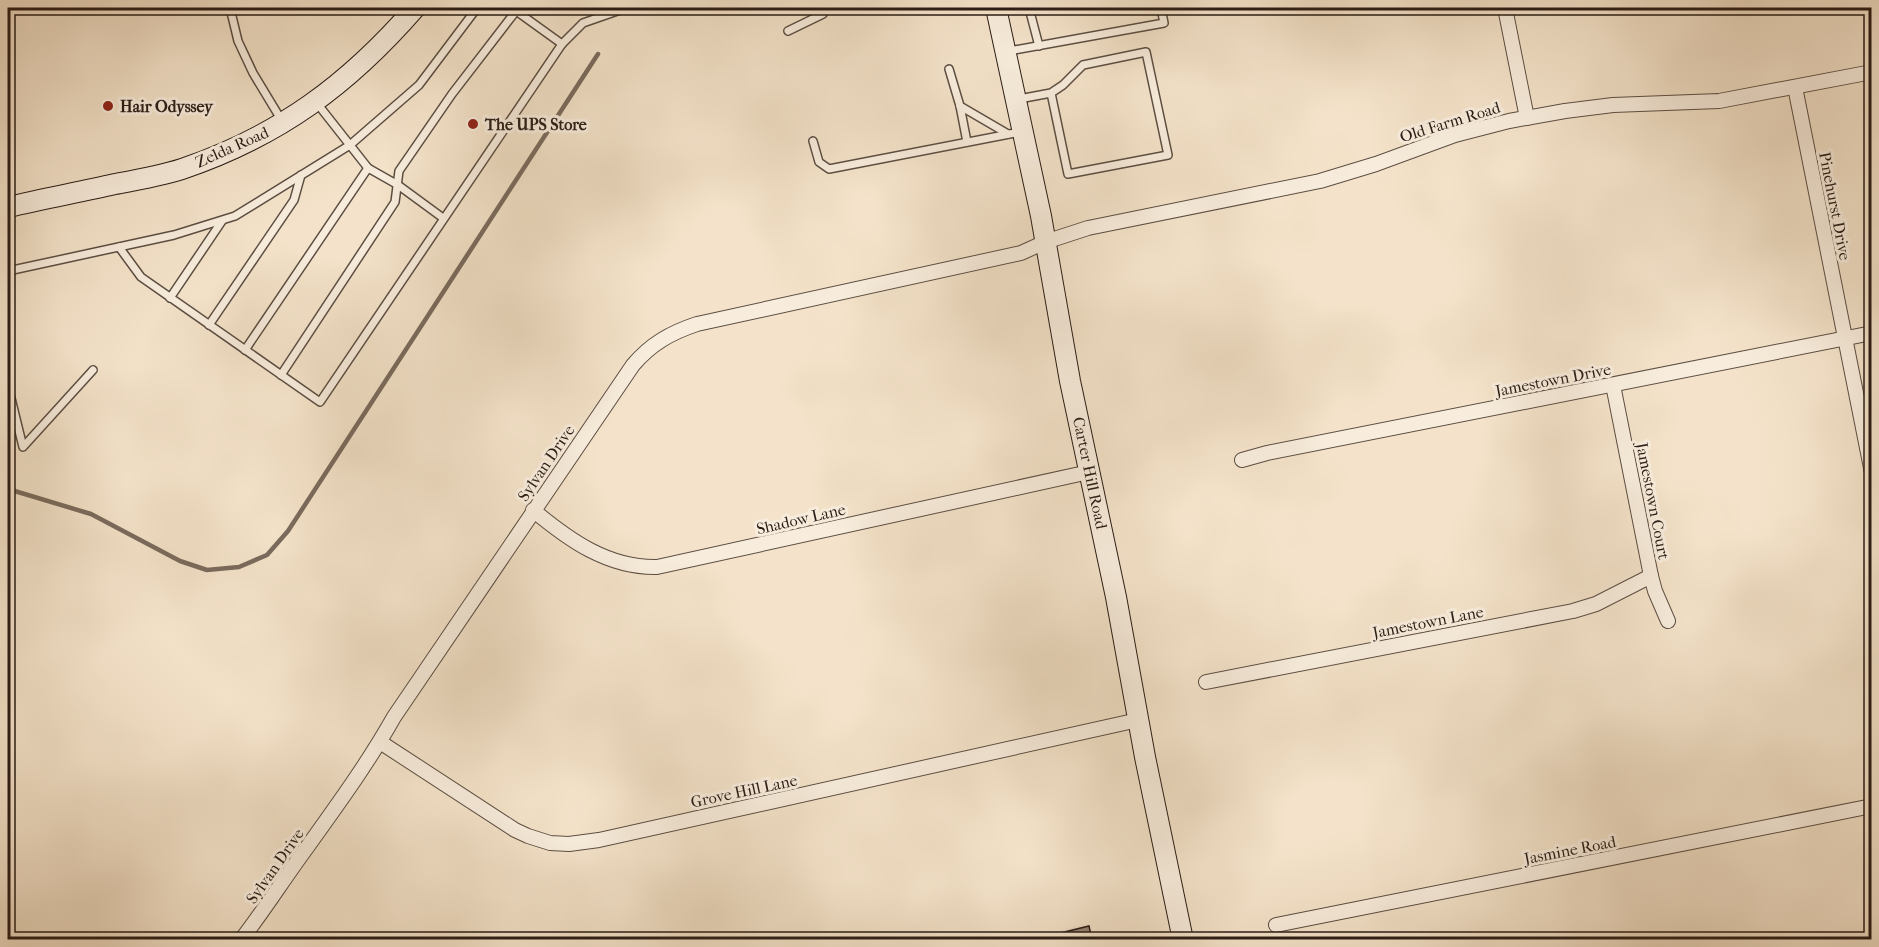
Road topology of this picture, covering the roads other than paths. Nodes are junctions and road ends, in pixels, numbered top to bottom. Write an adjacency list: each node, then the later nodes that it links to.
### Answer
1 (230, 8): 24 (lane)
2 (415, 8): 21 (main road, Zelda Road)
3 (477, 8): 28 (lane)
4 (626, 8): 11 (lane)
5 (823, 8): 12 (lane)
6 (996, 8): 15 (main road, Carter Hill Road)
7 (1029, 8): 14 (lane)
8 (1161, 8): 14 (lane)
9 (1505, 8): 23 (street)
10 (514, 9): 13 (lane); 31 (lane)
11 (615, 9): 13 (lane)
12 (788, 31)
13 (562, 44): 33 (lane)
14 (1039, 46): 15 (lane)
15 (1006, 52): 20 (main road, Carter Hill Road)
16 (949, 69): 22 (lane)
17 (1872, 72): 18 (street, Old Farm Road)
18 (1795, 87): 23 (street, Old Farm Road); 41 (street, Pinehurst Drive)
19 (1051, 93): 19 (lane); 20 (lane)
20 (1016, 99): 25 (main road, Carter Hill Road)
21 (316, 101): 24 (main road, Zelda Road); 28 (lane)
22 (960, 106): 25 (lane); 27 (lane)
23 (1527, 118): 35 (street, Old Farm Road)
24 (284, 123): 32 (main road, Zelda Road)
25 (1015, 133): 27 (lane); 35 (main road, Carter Hill Road)
26 (813, 141): 27 (lane)
27 (967, 142)
28 (350, 145): 29 (lane); 30 (lane)
29 (368, 168): 31 (lane); 42 (lane)
30 (301, 175): 34 (lane); 39 (lane)
31 (398, 185): 33 (lane); 44 (lane)
32 (8, 207)
33 (443, 218): 44 (lane)
34 (222, 221): 36 (lane); 38 (lane)
35 (1045, 242): 49 (main road, Carter Hill Road); 51 (street, Sylvan Drive)
36 (119, 247): 37 (lane); 38 (lane)
37 (8, 271)
38 (170, 298): 39 (lane)
39 (209, 325): 42 (lane)
40 (1872, 333): 41 (street, Jamestown Drive)
41 (1845, 338): 45 (street, Jamestown Drive); 50 (street, Pinehurst Drive)
42 (245, 350): 44 (lane)
43 (93, 370): 47 (lane)
44 (280, 375)
45 (1613, 385): 48 (street, Jamestown Drive); 52 (street, Jamestown Court)
46 (8, 386): 47 (lane)
47 (10, 410)
48 (1242, 460)
49 (1089, 472): 51 (street, Shadow Lane); 55 (main road, Carter Hill Road)
50 (1872, 473)
51 (533, 510): 56 (street, Sylvan Drive)
52 (1651, 576): 53 (street, Jamestown Court); 54 (street, Jamestown Lane)
53 (1668, 621)
54 (1206, 682)
55 (1138, 720): 56 (street, Grove Hill Lane); 60 (main road, Carter Hill Road)
56 (380, 742): 59 (street, Sylvan Drive)
57 (1872, 807): 58 (street, Jasmine Road)
58 (1276, 925)
59 (241, 939)
60 (1183, 939)

